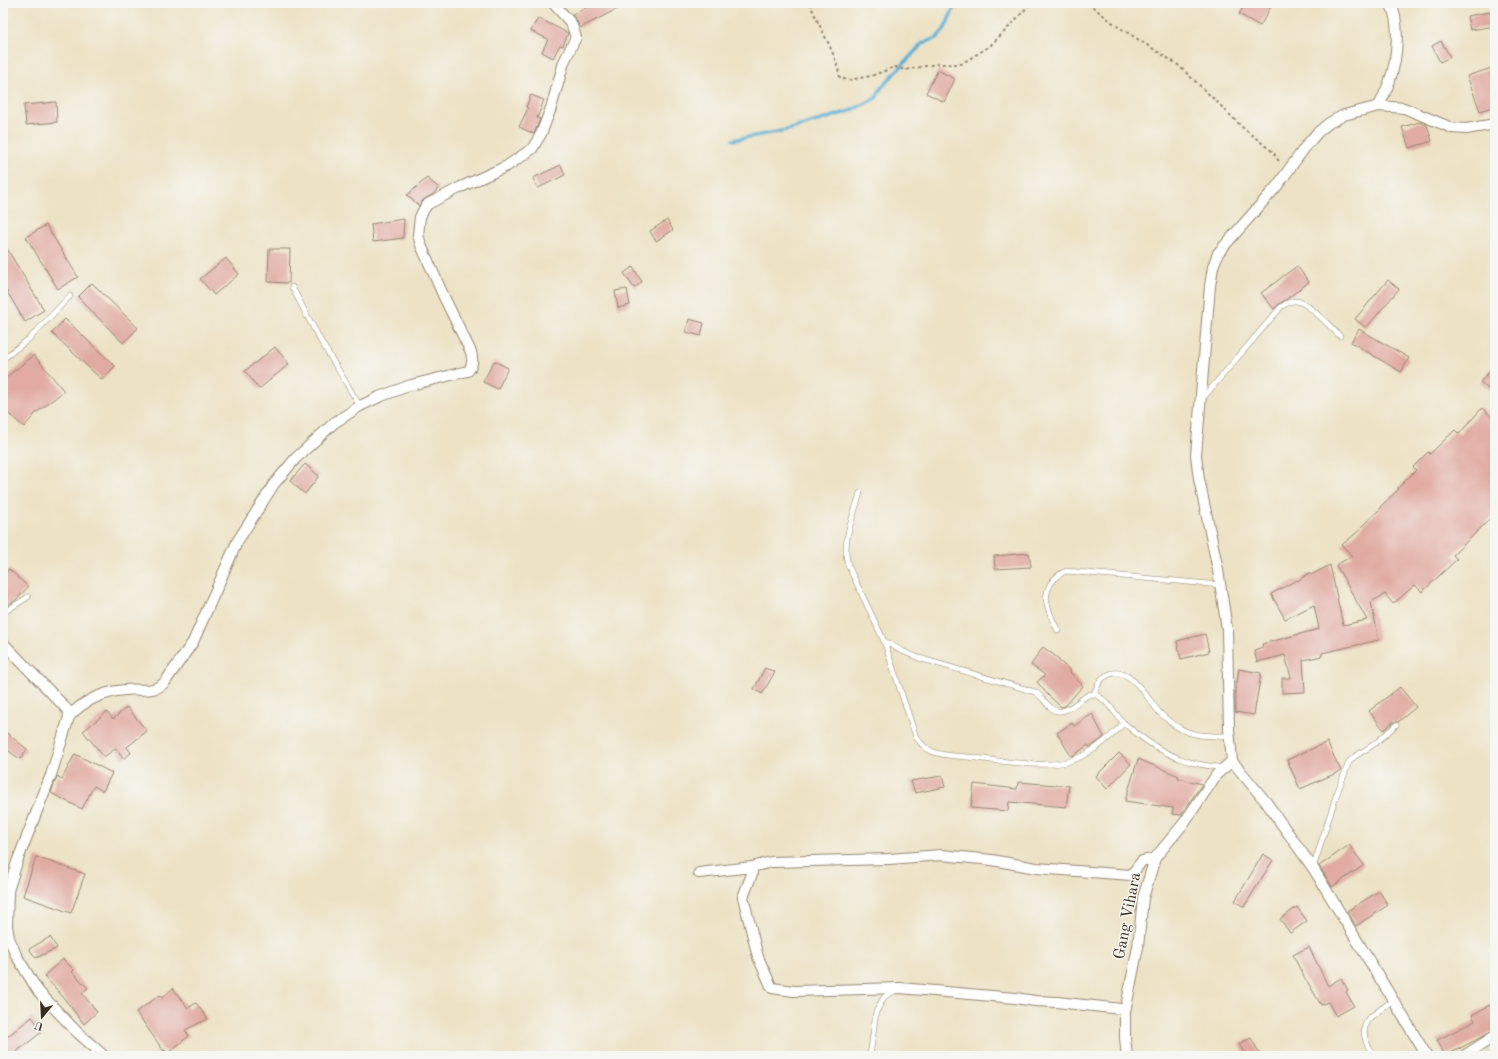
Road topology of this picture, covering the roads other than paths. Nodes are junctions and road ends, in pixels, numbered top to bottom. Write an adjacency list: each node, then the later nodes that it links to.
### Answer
1 (553, 3): 10 (street)
2 (1392, 4): 3 (street)
3 (1380, 106): 4 (street); 9 (street)
4 (1495, 124)
5 (292, 287): 10 (lane)
6 (70, 296): 8 (lane)
7 (1340, 336): 9 (lane)
8 (3, 359)
9 (1200, 401): 12 (street)
10 (360, 406): 19 (street)
11 (860, 493): 16 (lane)
12 (1220, 585): 15 (lane); 22 (street)
13 (28, 597): 14 (lane)
14 (3, 613)
15 (1058, 631)
16 (884, 641): 18 (lane); 20 (lane)
17 (3, 644): 19 (street)
18 (1094, 694): 20 (lane); 22 (lane)
19 (69, 717): 33 (street)
20 (1124, 722): 24 (lane)
21 (1396, 725): 27 (lane)
22 (1229, 736): 23 (street)
23 (1232, 761): 24 (street, Gang Vihara); 27 (street)
24 (1223, 768): 25 (street, Gang Vihara)
25 (1155, 858): 26 (street); 31 (street, Gang Vihara)
26 (752, 867): 28 (street); 29 (street)
27 (1313, 868): 30 (street)
28 (699, 873)
29 (900, 988): 31 (street); 34 (lane)
30 (1393, 1000): 36 (lane); 37 (street)
31 (1125, 1012): 35 (street, Gang Vihara)
32 (1495, 1036): 38 (street)
33 (104, 1056)
34 (870, 1056)
35 (1127, 1056)
36 (1374, 1056)
37 (1427, 1056)
38 (1464, 1056)

